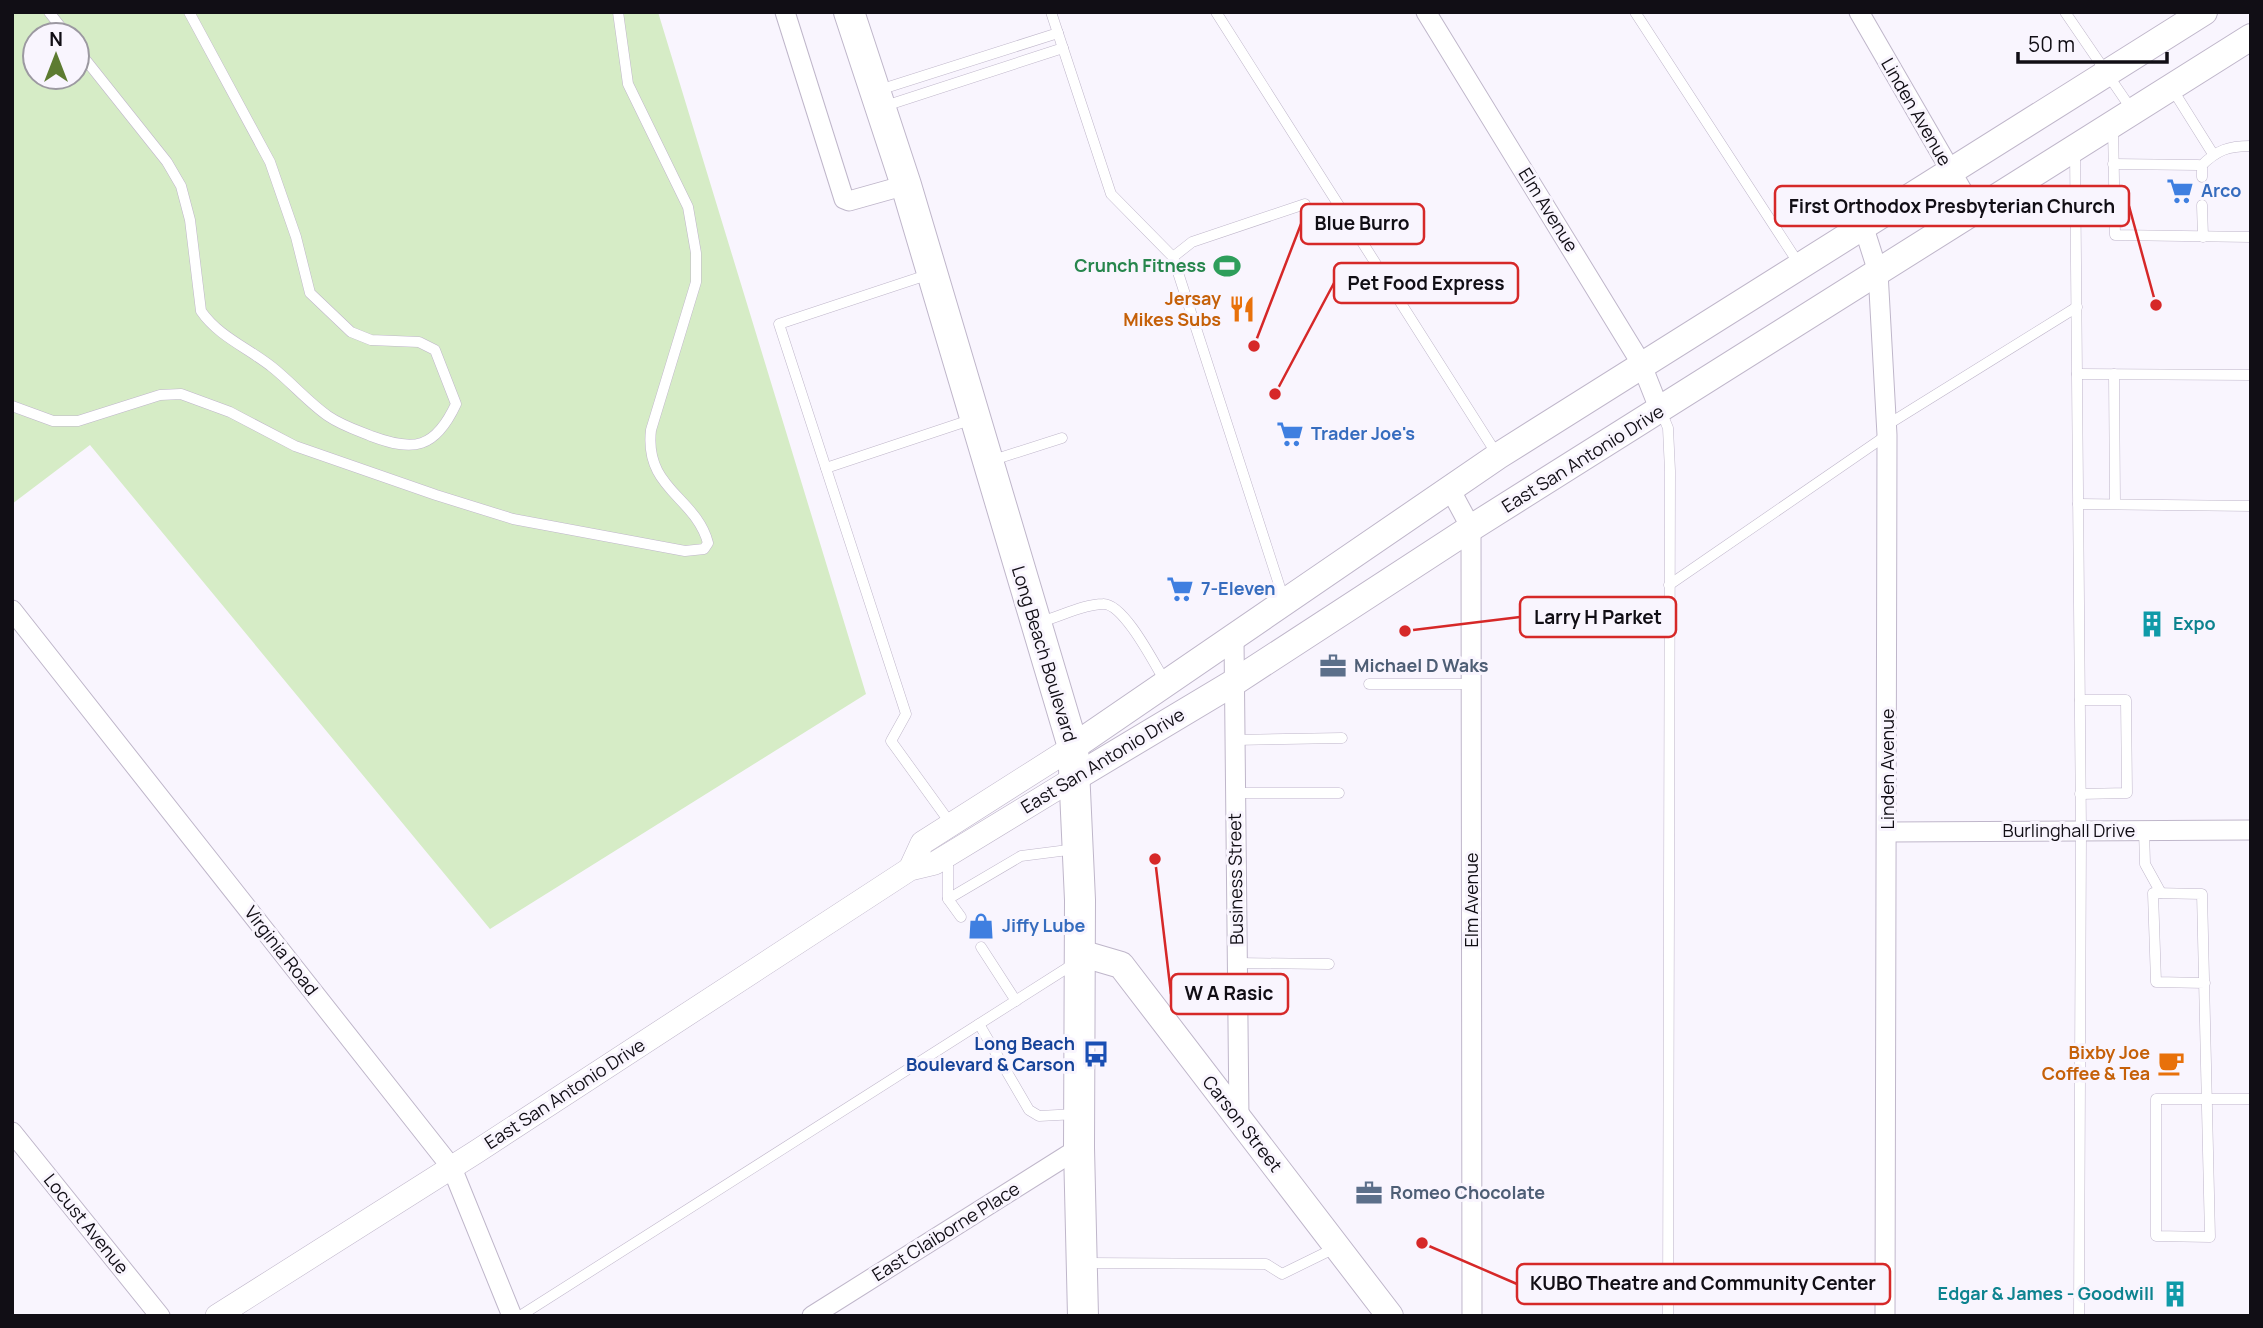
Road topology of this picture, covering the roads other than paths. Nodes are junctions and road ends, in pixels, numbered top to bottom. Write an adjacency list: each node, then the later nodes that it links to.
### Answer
1 (189, 12): 15 (lane)
2 (618, 12): 41 (lane)
3 (785, 12): 25 (street)
4 (1051, 12): 12 (lane)
5 (1216, 12): 46 (lane)
6 (1426, 12): 37 (street, Elm Avenue)
7 (1634, 12): 33 (lane)
8 (1858, 12): 24 (street, Linden Avenue)
9 (2065, 12): 16 (lane)
10 (2204, 12): 16 (main road, East San Antonio Drive)
11 (851, 14): 18 (main road, Long Beach Boulevard)
12 (1058, 33): 14 (lane); 18 (lane)
13 (2251, 37): 17 (main road, East San Antonio Drive)
14 (1063, 48): 18 (lane); 32 (lane)
15 (91, 67)
16 (2105, 73): 19 (lane); 24 (main road, East San Antonio Drive)
17 (2170, 87): 19 (main road, East San Antonio Drive); 22 (lane)
18 (878, 99): 25 (main road, Long Beach Boulevard)
19 (2123, 116): 20 (main road, East San Antonio Drive); 23 (lane)
20 (2075, 146): 28 (main road, East San Antonio Drive); 36 (lane)
21 (2251, 146): 22 (lane)
22 (2213, 154): 23 (lane)
23 (2113, 164): 30 (lane)
24 (1949, 170): 28 (street, Linden Avenue); 29 (main road, East San Antonio Drive)
25 (906, 185): 35 (main road, Long Beach Boulevard)
26 (1305, 204): 32 (lane)
27 (2202, 205): 30 (lane)
28 (1975, 211): 34 (main road, East San Antonio Drive)
29 (1863, 225): 33 (main road, East San Antonio Drive); 34 (street, Linden Avenue)
30 (2203, 237): 31 (lane)
31 (2251, 237)
32 (1173, 257): 55 (lane)
33 (1800, 266): 37 (main road, East San Antonio Drive)
34 (1878, 272): 42 (main road, East San Antonio Drive); 44 (street, Linden Avenue)
35 (930, 274): 43 (main road, Long Beach Boulevard); 48 (lane)
36 (2077, 307): 38 (lane); 44 (lane)
37 (1641, 363): 42 (street, Elm Avenue); 46 (main road, East San Antonio Drive)
38 (2077, 374): 39 (lane); 50 (lane)
39 (2114, 374): 40 (lane); 51 (lane)
40 (2251, 375)
41 (12, 406)
42 (1661, 411): 53 (main road, East San Antonio Drive); 54 (lane)
43 (973, 418): 47 (main road, Long Beach Boulevard); 48 (lane)
44 (1887, 430): 54 (lane); 75 (street, Linden Avenue)
45 (1062, 438): 47 (lane)
46 (1498, 456): 49 (main road, East San Antonio Drive)
47 (986, 462): 57 (main road, Long Beach Boulevard)
48 (826, 468): 71 (lane)
49 (1450, 489): 53 (street, Elm Avenue); 55 (main road, East San Antonio Drive)
50 (2078, 504): 51 (lane); 63 (lane)
51 (2115, 504): 52 (lane)
52 (2251, 506)
53 (1471, 528): 60 (main road, East San Antonio Drive); 62 (street, Elm Avenue)
54 (1669, 585): 106 (lane)
55 (1285, 603): 58 (main road, East San Antonio Drive)
56 (12, 610): 95 (street, Virginia Road)
57 (1034, 624): 59 (lane); 66 (main road, Long Beach Boulevard)
58 (1234, 639): 59 (main road, East San Antonio Drive); 60 (street, Business Street)
59 (1166, 683): 66 (main road, East San Antonio Drive)
60 (1233, 683): 65 (street, Business Street); 67 (main road, East San Antonio Drive)
61 (1369, 684): 62 (lane)
62 (1472, 684): 105 (street, Elm Avenue)
63 (2080, 700): 70 (lane); 70 (lane)
64 (1342, 738): 65 (lane)
65 (1234, 740): 68 (street, Business Street)
66 (1073, 747): 67 (main road, Long Beach Boulevard); 71 (street, East San Antonio Drive)
67 (1076, 777): 76 (main road, Long Beach Boulevard); 77 (street, East San Antonio Drive)
68 (1234, 793): 69 (lane); 84 (street, Business Street)
69 (1339, 793)
70 (2080, 794): 74 (lane)
71 (952, 825): 78 (street, East San Antonio Drive)
72 (2144, 830): 73 (street, Burlinghall Drive); 74 (street, Burlinghall Drive); 79 (lane)
73 (2251, 830)
74 (2081, 831): 75 (street, Burlinghall Drive); 108 (lane)
75 (1888, 832): 107 (street, Linden Avenue)
76 (1079, 849): 80 (lane); 83 (main road, Long Beach Boulevard)
77 (948, 855): 78 (street, East San Antonio Drive); 80 (lane)
78 (910, 869): 95 (street, East San Antonio Drive)
79 (2161, 893): 86 (lane); 86 (lane)
80 (948, 899): 81 (lane)
81 (961, 917)
82 (981, 947): 87 (lane)
83 (1080, 956): 87 (lane); 91 (main road, Long Beach Boulevard); 92 (main road, Carson Street)
84 (1237, 963): 85 (lane); 92 (street, Business Street)
85 (1329, 964)
86 (2205, 983): 89 (lane)
87 (1016, 1001): 88 (lane)
88 (979, 1024): 91 (lane); 101 (lane)
89 (2206, 1099): 89 (lane); 90 (lane)
90 (2251, 1099)
91 (1079, 1114): 94 (main road, Long Beach Boulevard)
92 (1239, 1120): 96 (main road, Carson Street)
93 (12, 1132): 98 (street, Locust Avenue)
94 (1079, 1148): 97 (main road, Long Beach Boulevard); 102 (street, East Claiborne Place)
95 (452, 1168): 99 (street, East San Antonio Drive); 100 (street, Virginia Road)
96 (1337, 1247): 97 (lane); 104 (main road, Carson Street)
97 (1082, 1262): 103 (main road, Long Beach Boulevard)
98 (160, 1316)
99 (217, 1316)
100 (512, 1316)
101 (520, 1316)
102 (813, 1316)
103 (1083, 1316)
104 (1390, 1316)
105 (1472, 1316)
106 (1668, 1316)
107 (1885, 1316)
108 (2079, 1316)

